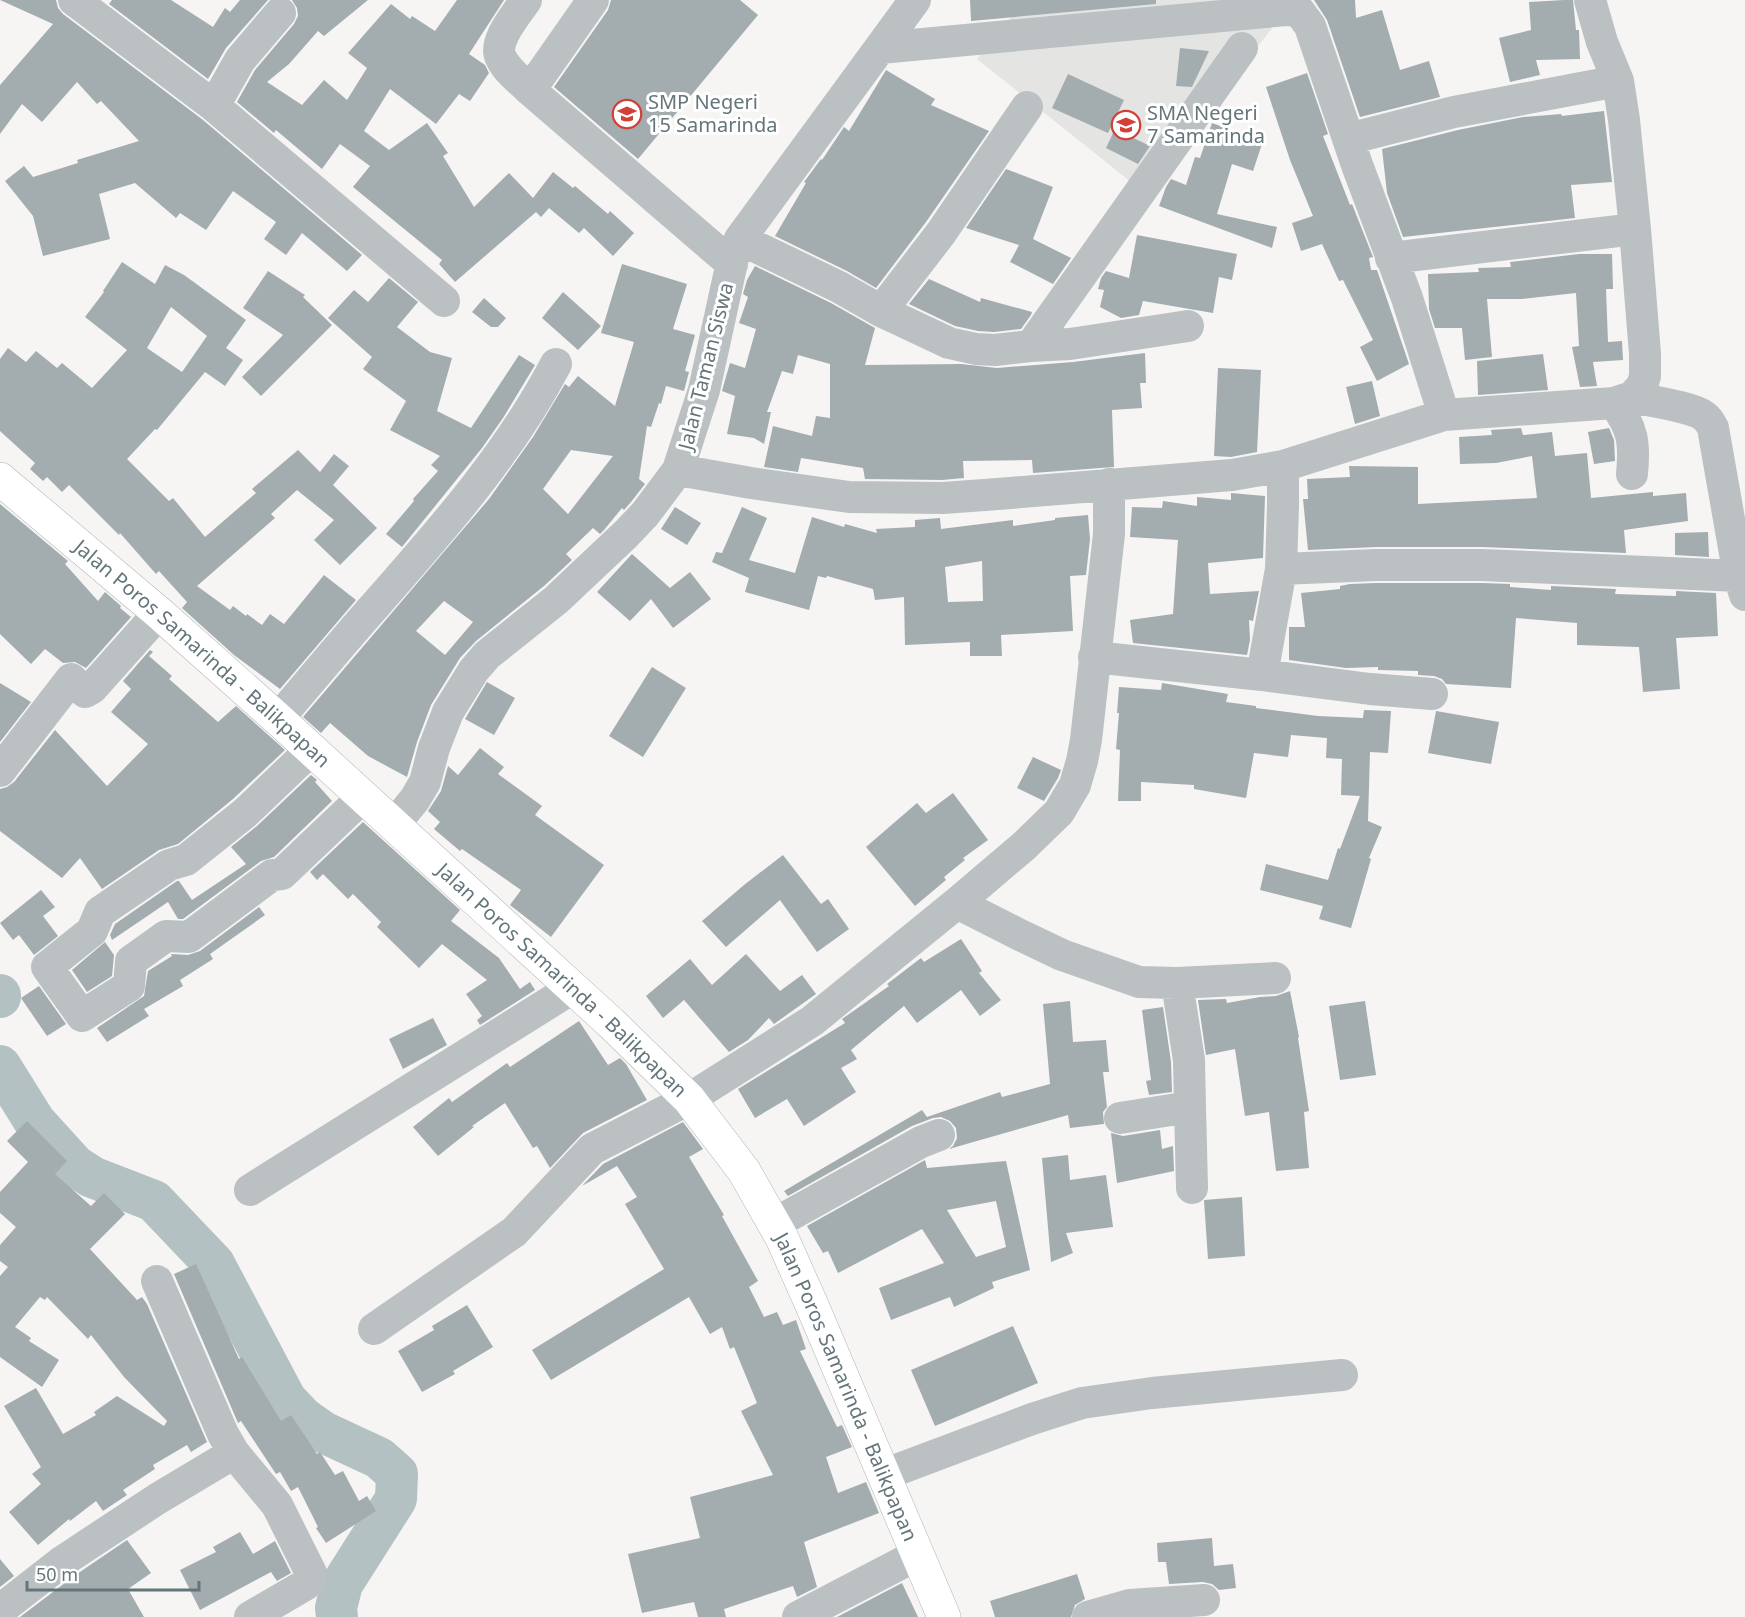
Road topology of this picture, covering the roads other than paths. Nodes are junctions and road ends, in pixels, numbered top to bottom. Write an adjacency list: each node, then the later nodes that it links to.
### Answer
1 (74, 0): 11 (street)
2 (526, 0): 10 (street)
3 (593, 0): 10 (street)
4 (915, 0): 7 (street, Jalan Taman Siswa)
5 (1590, 0): 9 (street)
6 (280, 13): 11 (street)
7 (880, 48): 13 (street); 15 (street, Jalan Taman Siswa)
8 (1242, 48): 20 (street)
9 (1618, 81): 13 (street); 14 (street)
10 (530, 90): 15 (street)
11 (214, 106): 17 (street)
12 (1027, 107): 18 (street)
13 (1348, 139): 16 (street)
14 (1635, 229): 16 (street); 22 (street)
15 (736, 252): 18 (street); 25 (street, Jalan Taman Siswa)
16 (1391, 258): 23 (street)
17 (444, 301)
18 (881, 311): 20 (street)
19 (1188, 326): 20 (street)
20 (1031, 346)
21 (556, 364): 35 (street)
22 (1623, 400): 23 (street); 26 (street); 30 (street)
23 (1444, 415): 24 (street)
24 (1282, 466): 28 (street); 29 (street)
25 (678, 470): 28 (street); 39 (street, Jalan Taman Siswa)
26 (1632, 474)
27 (0, 479): 31 (highway, Jalan Poros Samarinda - Balikpapan)
28 (1109, 484): 32 (street)
29 (1281, 569): 30 (street); 33 (street)
30 (1742, 586)
31 (159, 613): 35 (highway, Jalan Poros Samarinda - Balikpapan); 37 (street)
32 (1094, 657): 33 (street); 40 (street)
33 (1262, 675): 34 (street)
34 (1432, 694)
35 (278, 719): 36 (highway, Jalan Poros Samarinda - Balikpapan)
36 (311, 750): 38 (highway, Jalan Poros Samarinda - Balikpapan); 38 (street)
37 (0, 771)
38 (362, 798): 39 (highway, Jalan Poros Samarinda - Balikpapan)
39 (394, 825): 43 (highway, Jalan Poros Samarinda - Balikpapan)
40 (957, 903): 42 (street); 44 (street)
41 (1275, 978): 42 (street)
42 (1177, 983): 45 (street)
43 (571, 988): 44 (highway, Jalan Poros Samarinda - Balikpapan); 49 (street)
44 (689, 1099): 50 (highway, Jalan Poros Samarinda - Balikpapan); 52 (street)
45 (1190, 1107): 46 (street); 48 (street)
46 (1120, 1118)
47 (939, 1136): 50 (street)
48 (1192, 1188)
49 (250, 1190)
50 (774, 1224): 55 (highway, Jalan Poros Samarinda - Balikpapan)
51 (157, 1281): 54 (street)
52 (374, 1329)
53 (1342, 1375): 55 (street)
54 (234, 1453): 58 (street); 59 (street)
55 (883, 1475): 56 (highway, Jalan Poros Samarinda - Balikpapan)
56 (917, 1555): 60 (street); 61 (highway, Jalan Poros Samarinda - Balikpapan)
57 (1204, 1600): 62 (street)
58 (0, 1610)
59 (250, 1617)
60 (798, 1617)
61 (944, 1617)
62 (1088, 1617)

